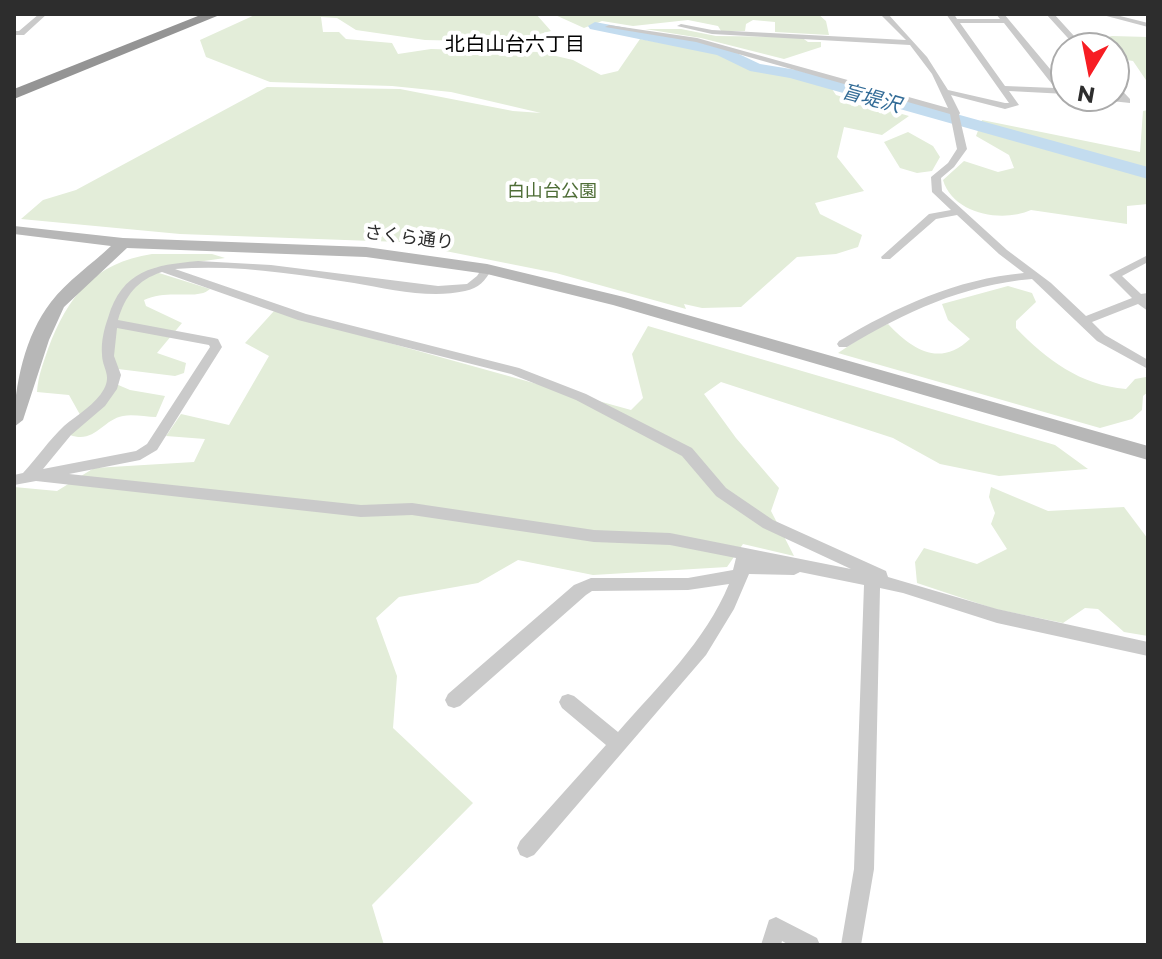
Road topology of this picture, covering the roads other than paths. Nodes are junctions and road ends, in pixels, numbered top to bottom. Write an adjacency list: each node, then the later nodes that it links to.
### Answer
1 (43, 14): 13 (street)
2 (198, 14): 16 (highway)
3 (215, 14): 20 (highway)
4 (884, 14): 14 (street)
5 (1050, 14): 12 (street)
6 (1103, 14): 9 (street)
7 (953, 18): 8 (street); 17 (street)
8 (1003, 18): 15 (street)
9 (1148, 25)
10 (681, 26): 14 (street)
11 (609, 27): 21 (street)
12 (1066, 32)
13 (14, 33)
14 (912, 43): 19 (street)
15 (1050, 74)
16 (14, 83)
17 (1004, 88): 18 (street); 19 (street)
18 (1050, 90)
19 (948, 92): 21 (street)
20 (14, 94)
21 (956, 113): 22 (street)
22 (958, 212): 25 (street); 29 (street)
23 (14, 230): 24 (street, さくら通り)
24 (123, 243): 28 (street, さくら通り); 35 (street)
25 (886, 257)
26 (1148, 258): 30 (street)
27 (160, 268): 28 (street); 32 (street); 40 (street)
28 (487, 269): 36 (street, さくら通り)
29 (1035, 275): 31 (street); 33 (street)
30 (1145, 300): 31 (street)
31 (1084, 321): 34 (street)
32 (112, 323): 37 (street); 37 (street)
33 (843, 344)
34 (1148, 365)
35 (14, 420)
36 (1148, 453)
37 (26, 478): 38 (street)
38 (743, 565): 39 (street); 42 (street); 44 (street)
39 (872, 580): 40 (street); 48 (street)
40 (903, 586): 41 (street)
41 (1148, 649)
42 (454, 700)
43 (568, 702): 44 (street)
44 (619, 744): 45 (street)
45 (527, 848)
46 (771, 945): 47 (street)
47 (810, 945)
48 (851, 945)

